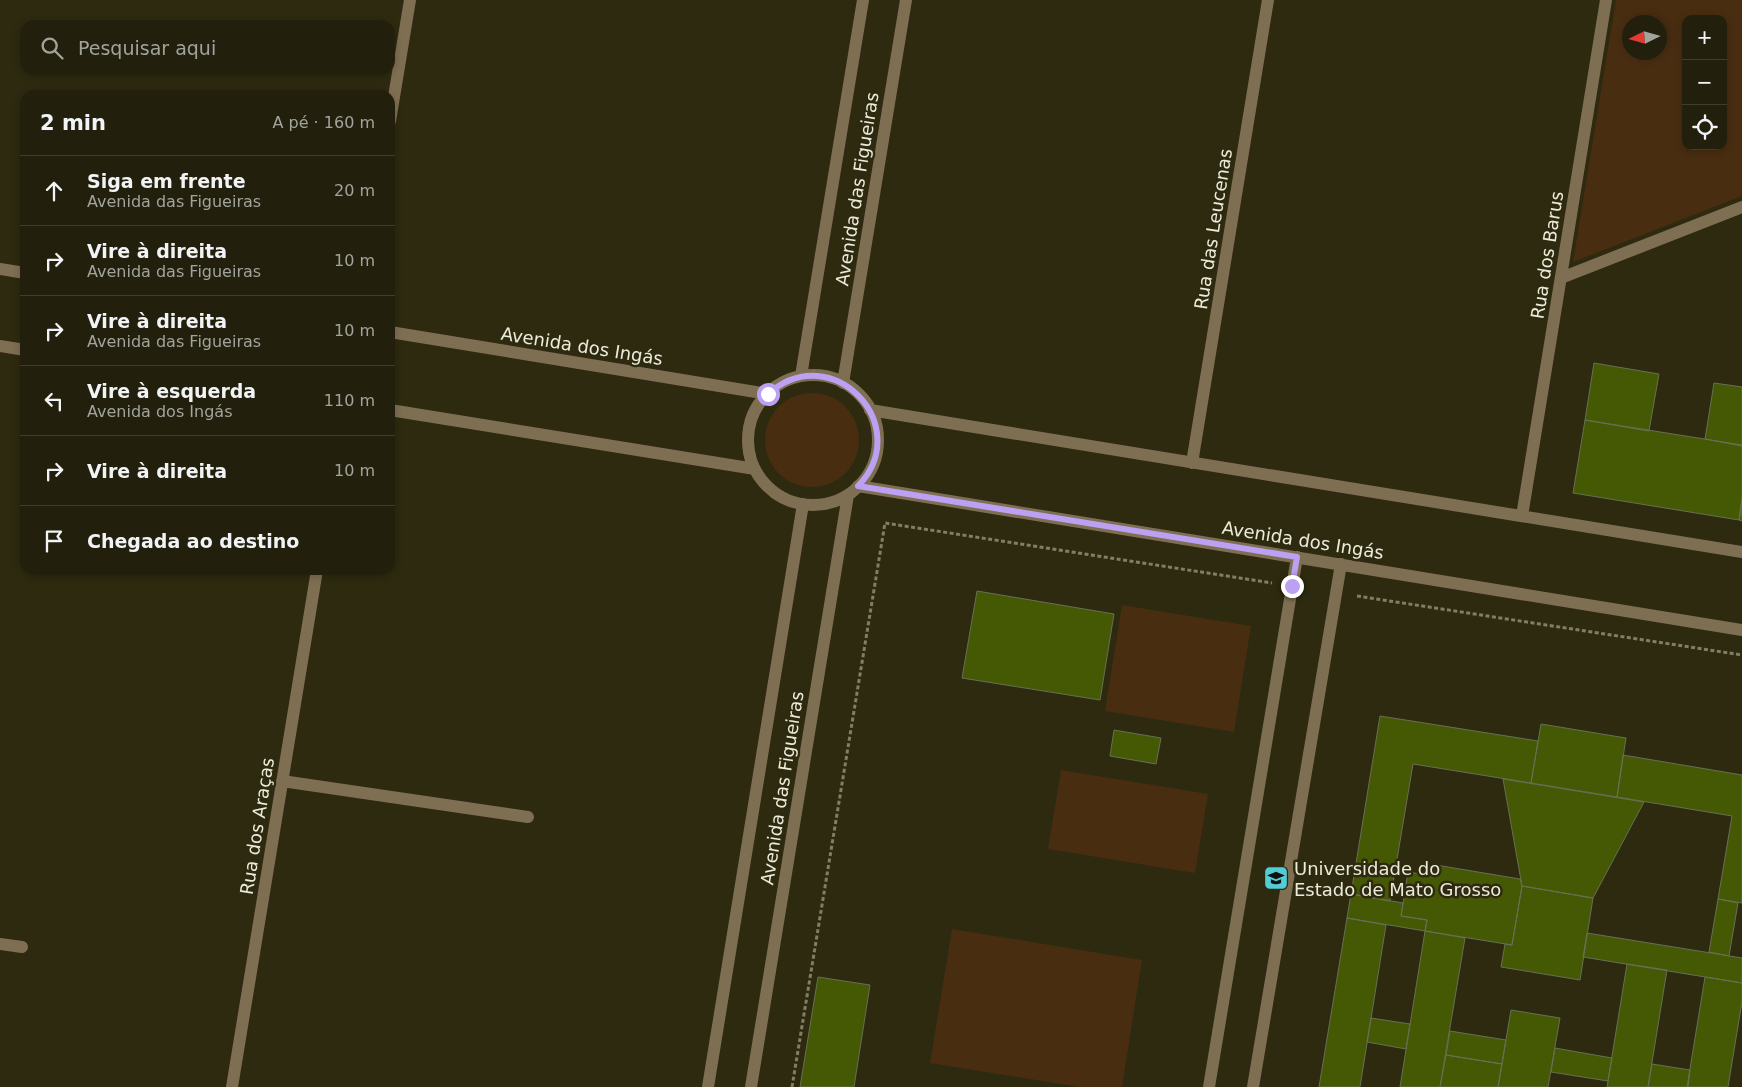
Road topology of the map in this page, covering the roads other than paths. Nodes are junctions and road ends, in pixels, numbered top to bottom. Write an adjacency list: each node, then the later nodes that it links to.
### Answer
1 (410, 0): 6 (street)
2 (862, 0): 14 (street, Avenida das Figueiras)
3 (906, 0): 15 (street, Avenida das Figueiras)
4 (1268, 0): 19 (street, Rua das Leucenas)
5 (1606, 0): 10 (street, Rua dos Barus)
6 (395, 91)
7 (1742, 207): 10 (street)
8 (0, 269): 9 (street)
9 (20, 272)
10 (1561, 278): 24 (street, Rua dos Barus)
11 (395, 333): 16 (street, Avenida dos Ingás)
12 (0, 346): 13 (street)
13 (20, 349)
14 (801, 376): 15 (street); 16 (street)
15 (843, 383): 17 (street)
16 (768, 394): 20 (street)
17 (870, 410): 19 (street); 21 (street)
18 (395, 411): 20 (street)
19 (1192, 463): 24 (street)
20 (755, 469): 23 (street)
21 (858, 486): 22 (street); 26 (street, Avenida dos Ingás)
22 (848, 495): 23 (street); 36 (street, Avenida das Figueiras)
23 (803, 504): 35 (street, Avenida das Figueiras)
24 (1522, 516): 25 (street)
25 (1742, 552)
26 (1297, 557): 27 (street, Avenida dos Ingás); 37 (street)
27 (1341, 564): 29 (street, Avenida dos Ingás); 38 (street)
28 (316, 575): 30 (street, Rua dos Araças)
29 (1742, 630)
30 (282, 781): 31 (street); 34 (street, Rua dos Araças)
31 (528, 817)
32 (0, 944): 33 (street)
33 (22, 947)
34 (232, 1087)
35 (708, 1087)
36 (751, 1087)
37 (1208, 1087)
38 (1254, 1087)

